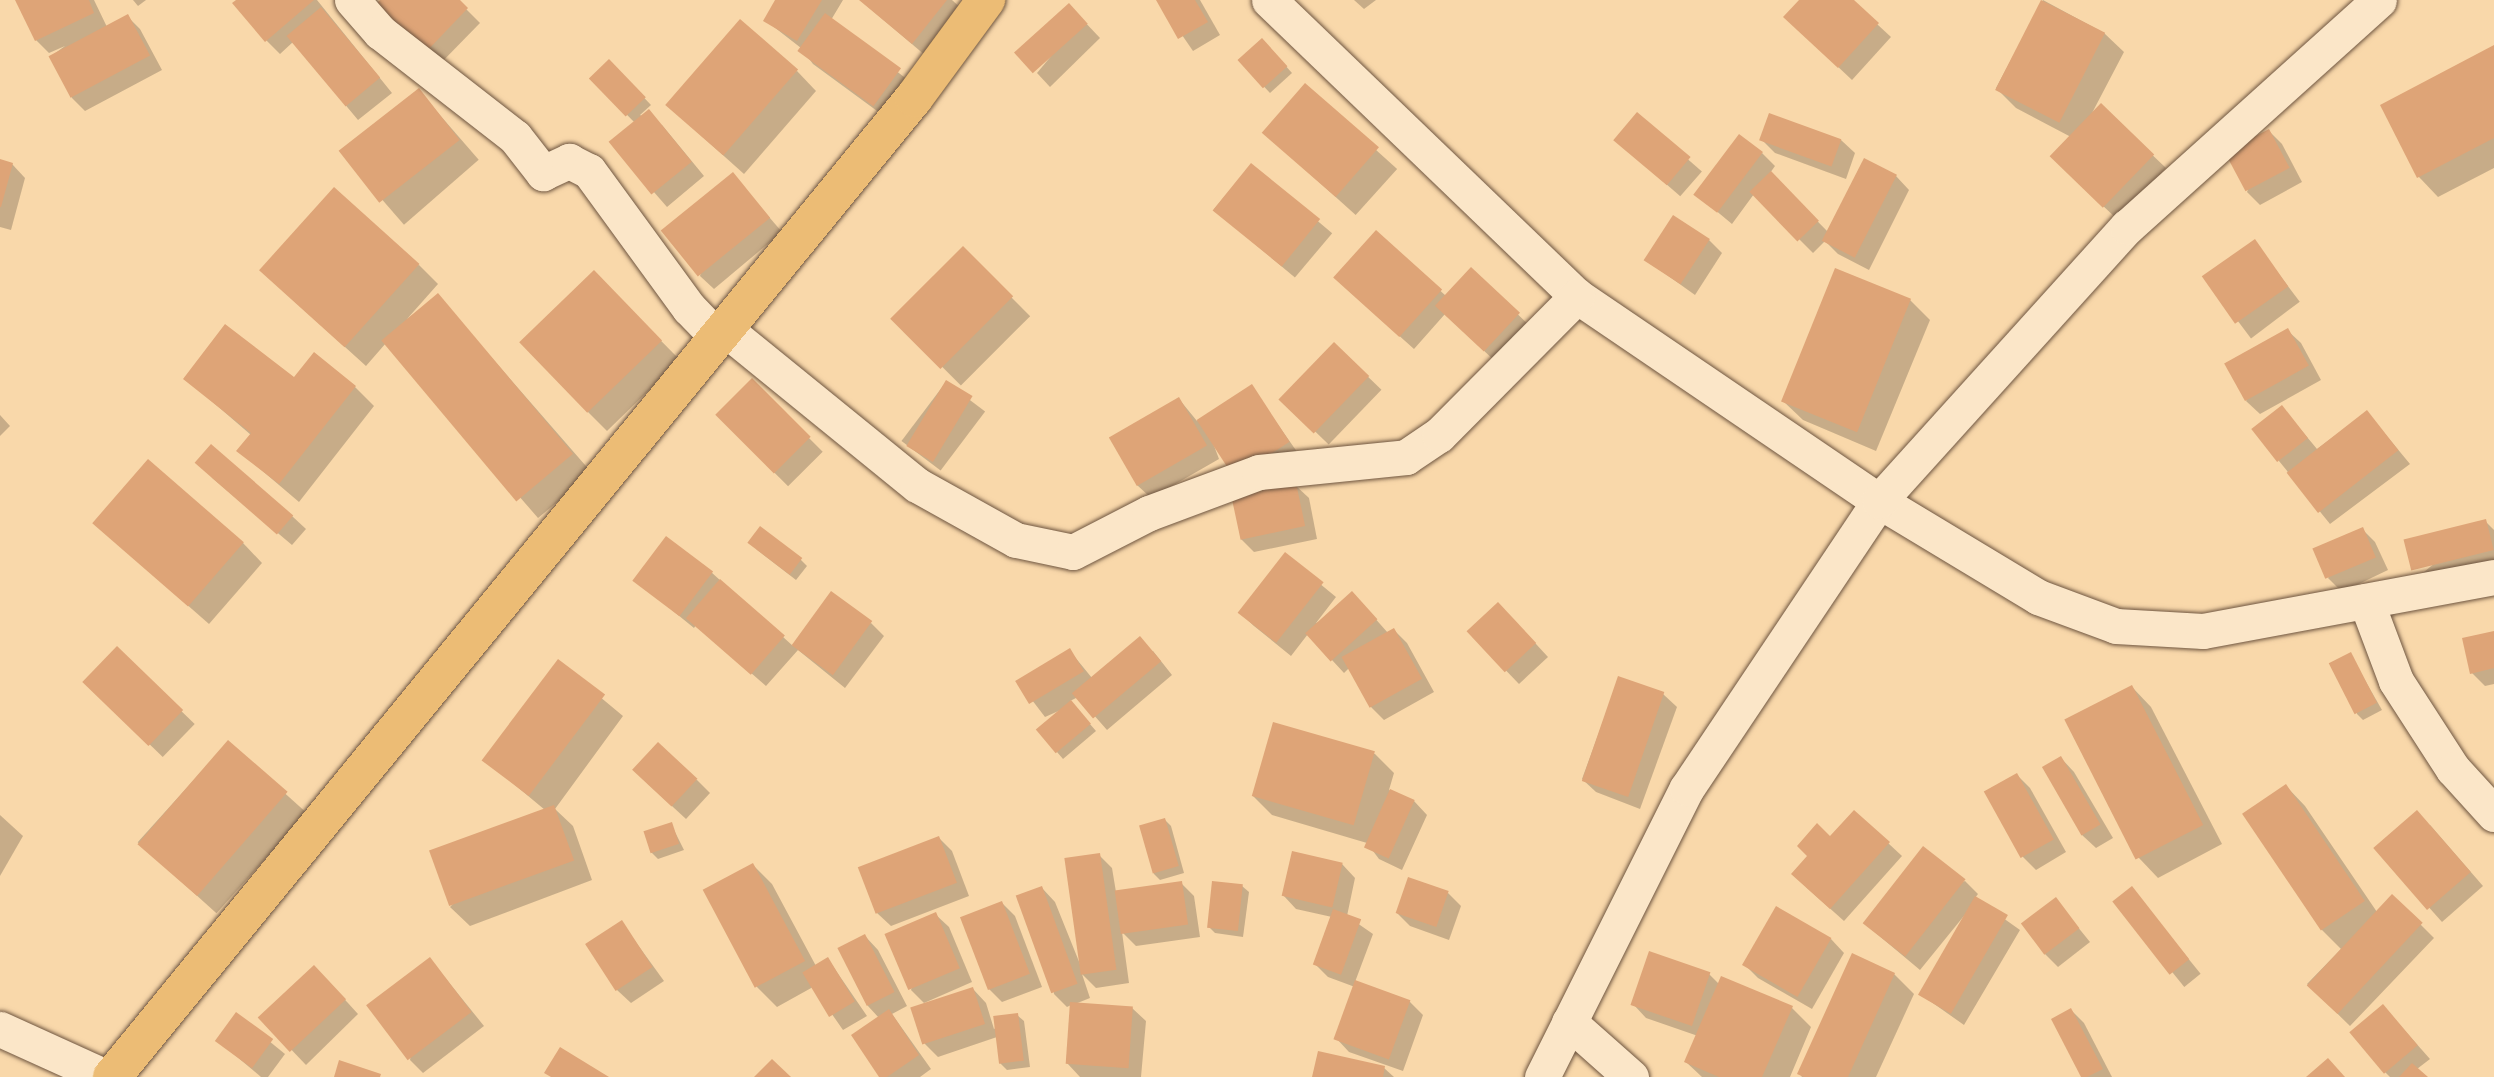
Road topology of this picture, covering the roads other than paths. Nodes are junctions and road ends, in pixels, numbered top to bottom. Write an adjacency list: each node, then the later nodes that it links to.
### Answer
1 (352, 0): 6 (street)
2 (986, 0): 6 (main road)
3 (1269, 0): 5 (street)
4 (2379, 0): 7 (street)
5 (1577, 296): 6 (street); 7 (street)
6 (721, 333): 14 (main road)
7 (1879, 501): 9 (street); 11 (street)
8 (2494, 577): 9 (street)
9 (2366, 601): 10 (street)
10 (2494, 814)
11 (1569, 1022): 15 (street); 16 (street)
12 (0, 1029): 13 (street)
13 (106, 1077)
14 (112, 1077)
15 (1542, 1077)
16 (1631, 1077)

